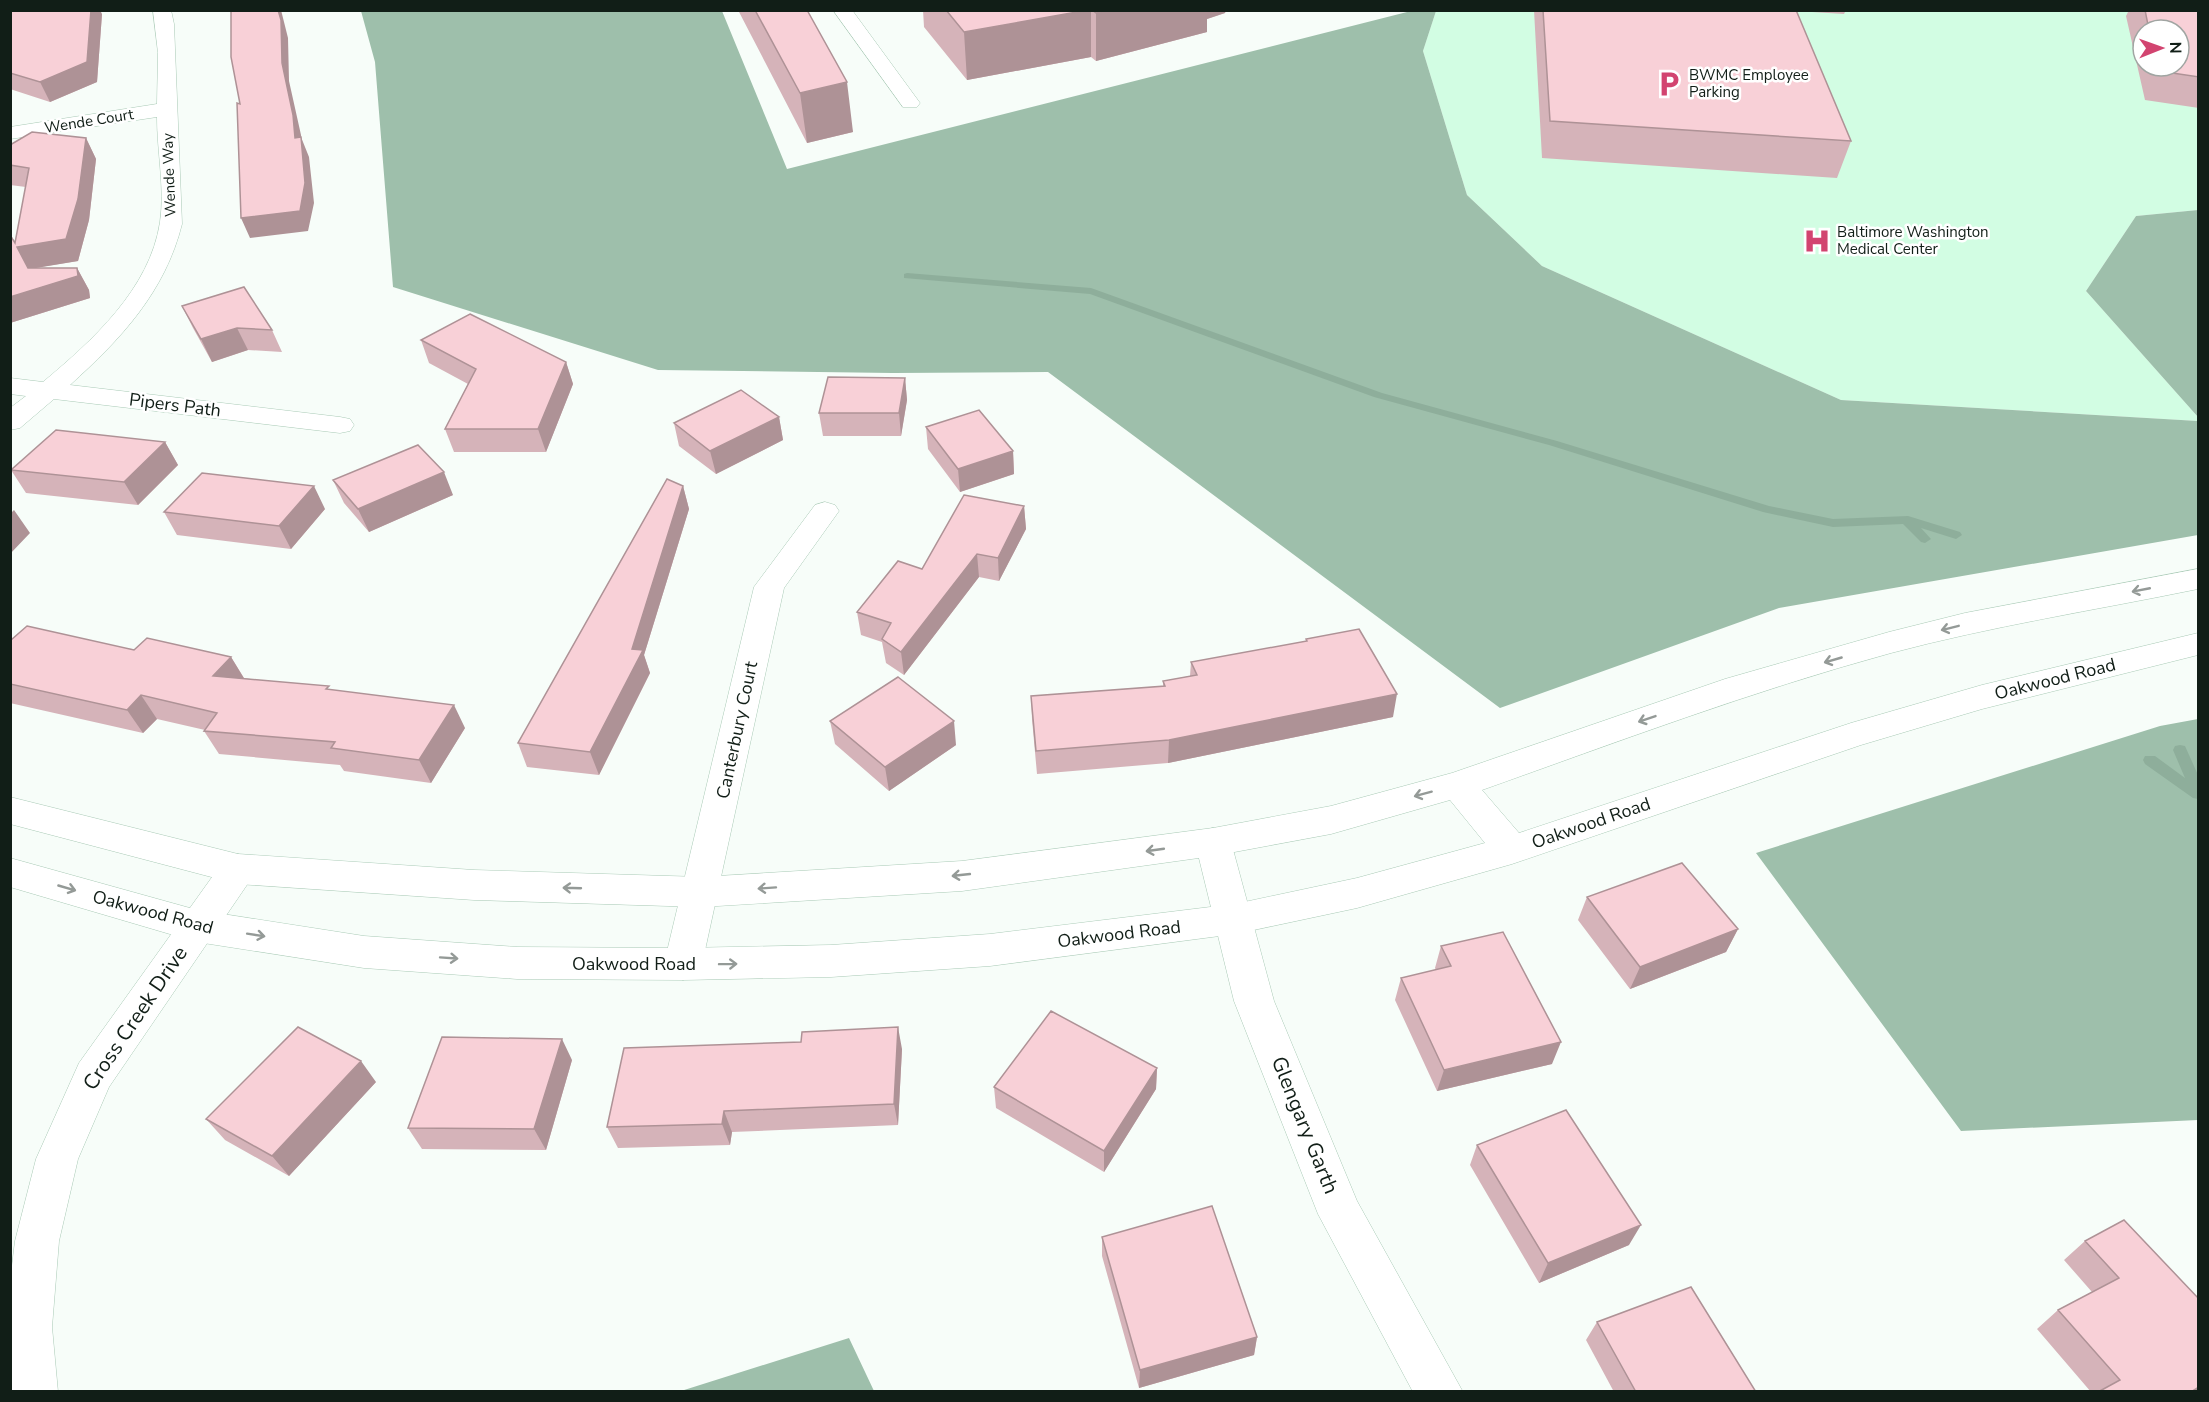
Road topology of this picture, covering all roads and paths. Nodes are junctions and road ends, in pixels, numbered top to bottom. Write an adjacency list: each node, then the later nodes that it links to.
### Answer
1 (162, 10): 4 (street, Wende Way)
2 (842, 10): 3 (street)
3 (910, 103)
4 (167, 109): 5 (street, Wende Court); 7 (street, Wende Way)
5 (10, 133)
6 (10, 386): 7 (street, Pipers Path)
7 (49, 390): 8 (street, Wende Way); 9 (street, Pipers Path)
8 (10, 422)
9 (340, 425)
10 (825, 511): 19 (street, Canterbury Court)
11 (2199, 579): 13 (street, one-way to 13)
12 (2199, 644): 16 (street, Oakwood Road)
13 (1457, 785): 15 (street, one-way to 15); 16 (street)
14 (10, 810): 17 (street)
15 (1213, 842): 19 (street, one-way to 19); 20 (street, Glengary Garth)
16 (1512, 850): 20 (street, Oakwood Road)
17 (238, 869): 19 (street, one-way to 17); 21 (street, Cross Creek Drive)
18 (10, 872): 21 (street, Oakwood Road, one-way to 21)
19 (701, 892): 22 (street, Canterbury Court)
20 (1235, 919): 22 (street, Oakwood Road, one-way to 20); 24 (street, Glengary Garth)
21 (197, 926): 22 (street, Oakwood Road, one-way to 22); 23 (street, Cross Creek Drive)
22 (683, 964)
23 (34, 1392)
24 (1439, 1392)

